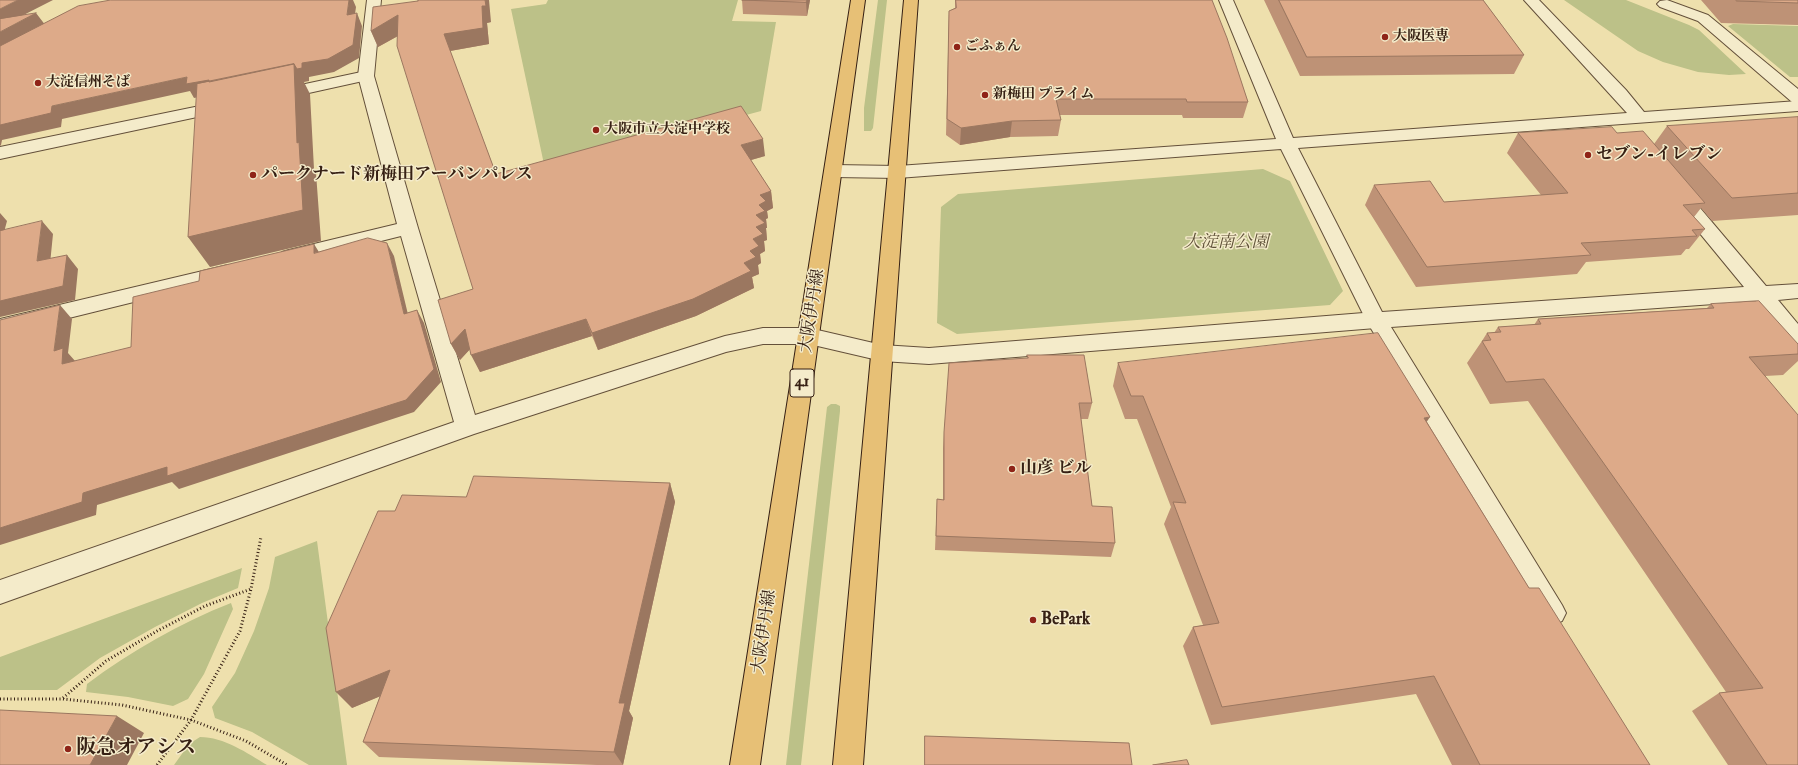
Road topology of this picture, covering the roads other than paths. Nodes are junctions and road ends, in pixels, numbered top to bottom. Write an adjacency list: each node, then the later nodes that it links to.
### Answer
1 (374, 0): 7 (street)
2 (858, 0): 15 (main road, 大阪伊丹線 / 41)
3 (911, 0): 16 (main road)
4 (1226, 0): 13 (street)
5 (1531, 0): 12 (street)
6 (1665, 4): 9 (street)
7 (366, 76): 8 (street); 18 (street)
8 (265, 97)
9 (1798, 98)
10 (242, 102): 14 (street)
11 (1798, 106): 12 (street)
12 (1640, 118): 13 (street)
13 (1287, 143): 16 (street); 23 (street)
14 (0, 153)
15 (834, 171): 16 (street); 25 (main road, 大阪伊丹線 / 41)
16 (898, 172): 27 (main road)
17 (1666, 181): 22 (street)
18 (408, 228): 19 (street); 28 (street)
19 (270, 262)
20 (246, 268): 24 (street)
21 (1798, 291): 22 (street)
22 (1761, 294): 23 (street); 26 (street)
23 (1376, 320): 27 (street); 30 (street)
24 (0, 328)
25 (809, 336): 27 (street); 28 (street); 31 (main road, 大阪伊丹線 / 41)
26 (1798, 338)
27 (882, 354): 32 (main road)
28 (467, 427): 29 (street)
29 (0, 592)
30 (1566, 635)
31 (745, 765)
32 (848, 765)

